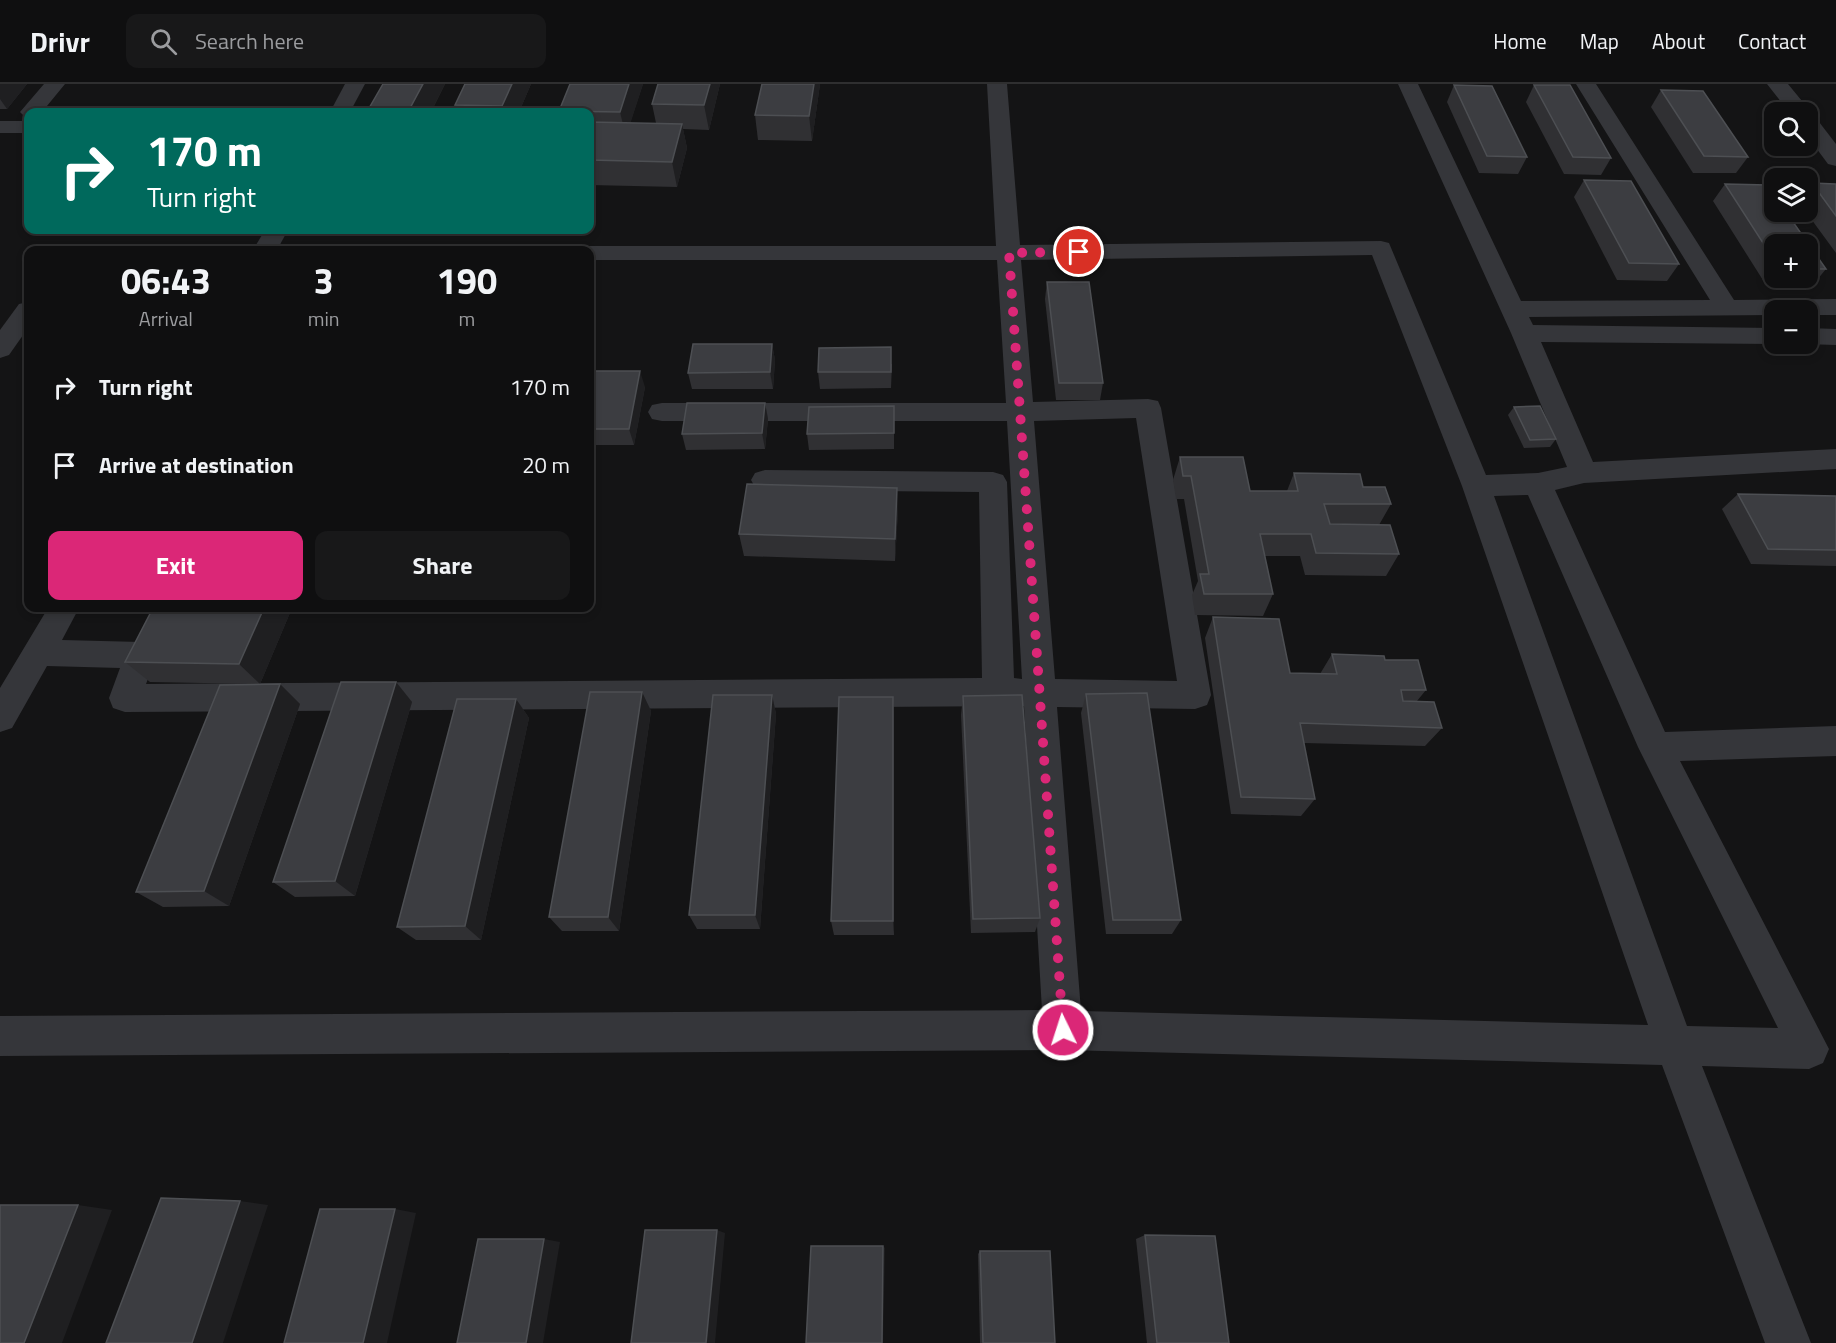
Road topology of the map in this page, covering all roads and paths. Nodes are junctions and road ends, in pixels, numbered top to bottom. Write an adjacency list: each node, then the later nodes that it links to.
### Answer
1 (55, 84): 8 (street)
2 (355, 84): 9 (street)
3 (997, 84): 13 (street)
4 (1408, 84): 18 (street)
5 (1586, 84): 15 (street)
6 (1777, 84): 7 (street)
7 (1792, 102)
8 (34, 108)
9 (342, 108)
10 (1818, 136): 11 (street)
11 (1836, 159)
12 (594, 253): 13 (street)
13 (1009, 253): 26 (street); 31 (street)
14 (0, 306): 17 (street)
15 (1726, 306): 16 (street); 18 (street)
16 (1836, 306)
17 (24, 308)
18 (1513, 309): 20 (street)
19 (24, 314): 24 (street)
20 (1524, 333): 21 (street); 28 (street)
21 (1764, 336)
22 (1818, 336): 23 (street)
23 (1836, 337)
24 (0, 349)
25 (662, 412): 26 (street)
26 (1020, 412): 37 (street); 37 (street)
27 (1836, 459): 28 (street)
28 (1584, 473): 30 (street)
29 (765, 480): 36 (street)
30 (1538, 484): 31 (street); 40 (street)
31 (1476, 486): 43 (street)
32 (62, 612): 34 (street)
33 (155, 626): 35 (street)
34 (39, 653): 35 (street); 38 (street)
35 (141, 655): 36 (street)
36 (998, 692): 37 (street)
37 (1039, 692): 41 (street)
38 (0, 718)
39 (1834, 744): 40 (street)
40 (1655, 747): 43 (street)
41 (1063, 1030): 42 (street); 43 (street)
42 (0, 1036)
43 (1675, 1047): 44 (street)
44 (1788, 1343)

